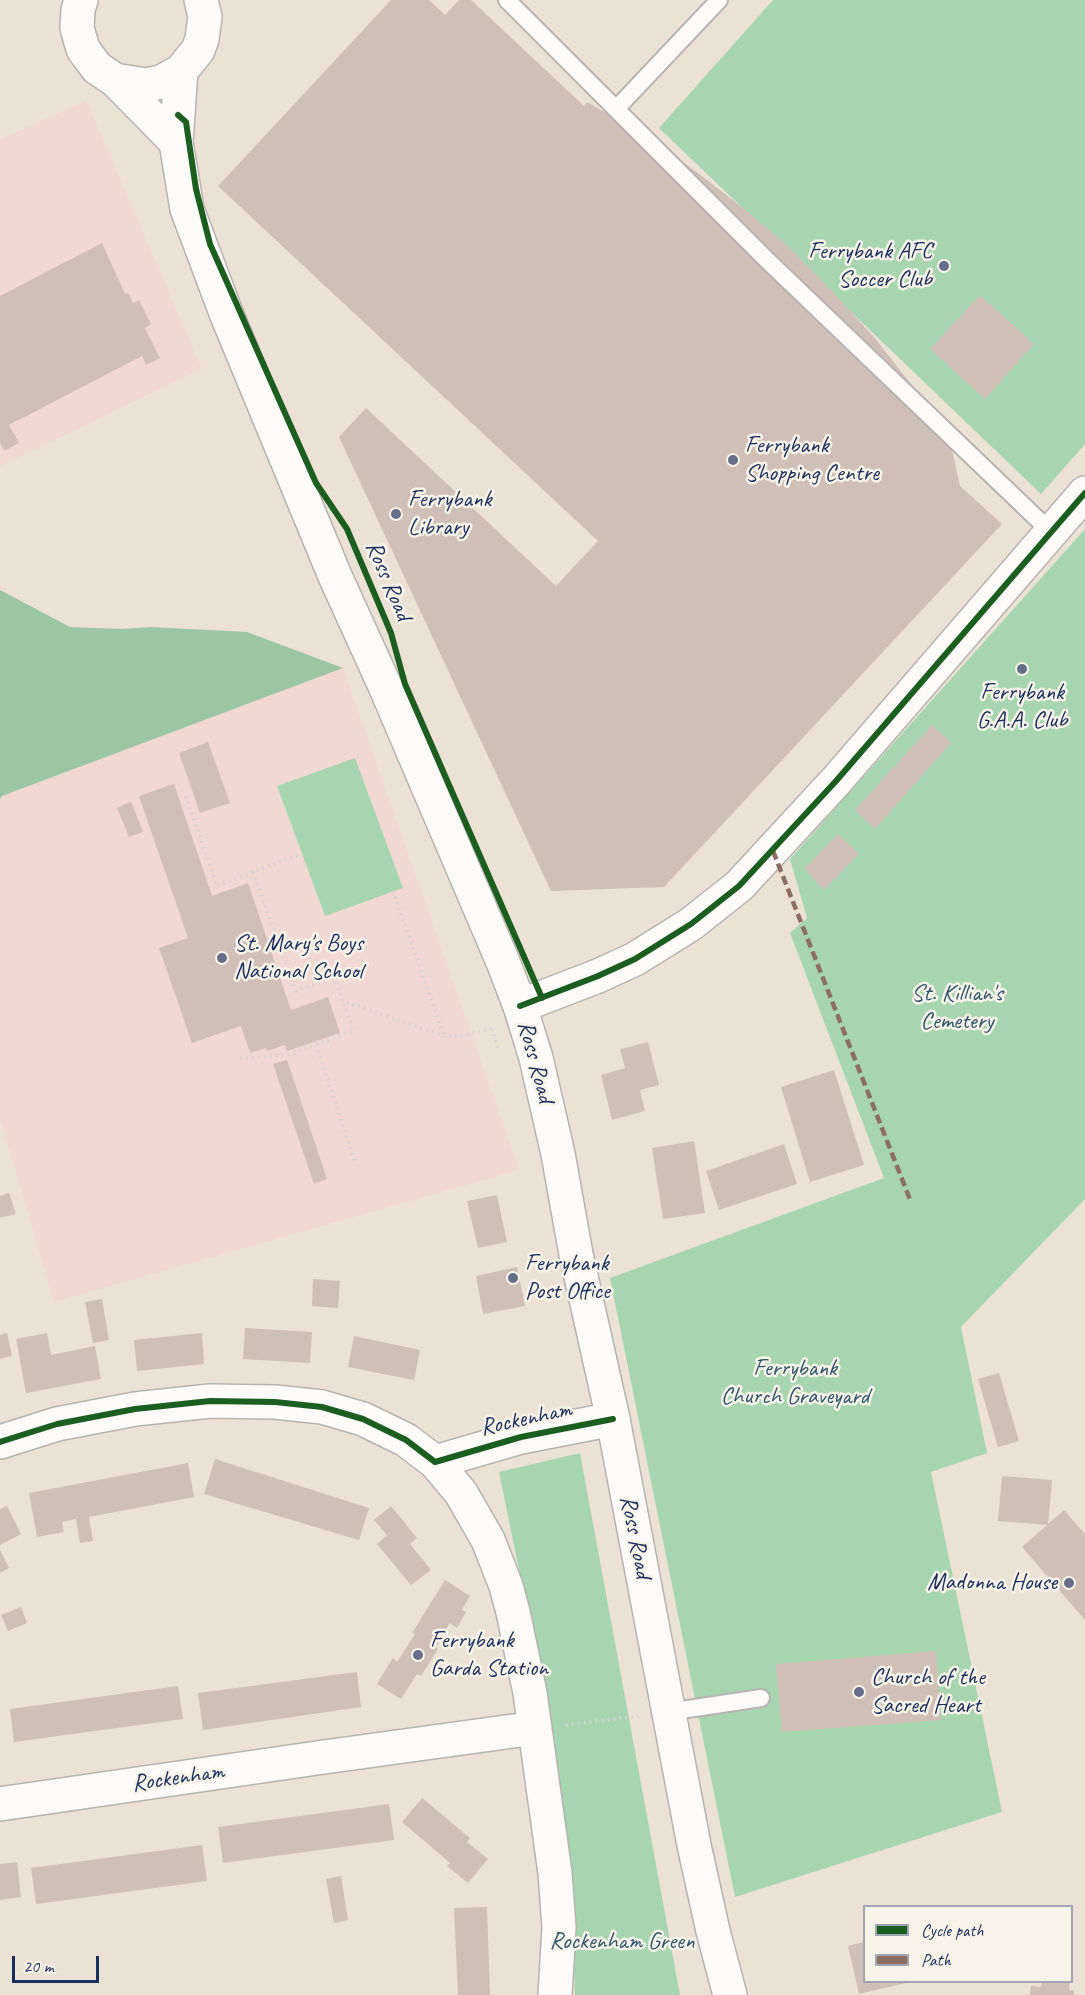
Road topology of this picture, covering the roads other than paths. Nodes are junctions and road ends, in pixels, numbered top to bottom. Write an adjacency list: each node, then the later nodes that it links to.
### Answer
1 (81, 0): 6 (street)
2 (507, 0): 7 (lane)
3 (719, 0): 7 (lane)
4 (210, 6): 5 (street)
5 (181, 71): 6 (street); 8 (street, Ross Road)
6 (115, 80): 8 (street)
7 (616, 109): 10 (lane)
8 (176, 142): 11 (street, Ross Road)
9 (1085, 493): 10 (street)
10 (1052, 532): 11 (street)
11 (523, 1013): 12 (street, Ross Road)
12 (613, 1419): 14 (street, Rockenham); 16 (street, Ross Road)
13 (0, 1443): 14 (street)
14 (435, 1462): 17 (street)
15 (761, 1698): 16 (lane)
16 (668, 1712): 20 (street, Ross Road)
17 (535, 1728): 18 (street, Rockenham); 19 (street)
18 (0, 1804)
19 (555, 1995)
20 (730, 1995)

